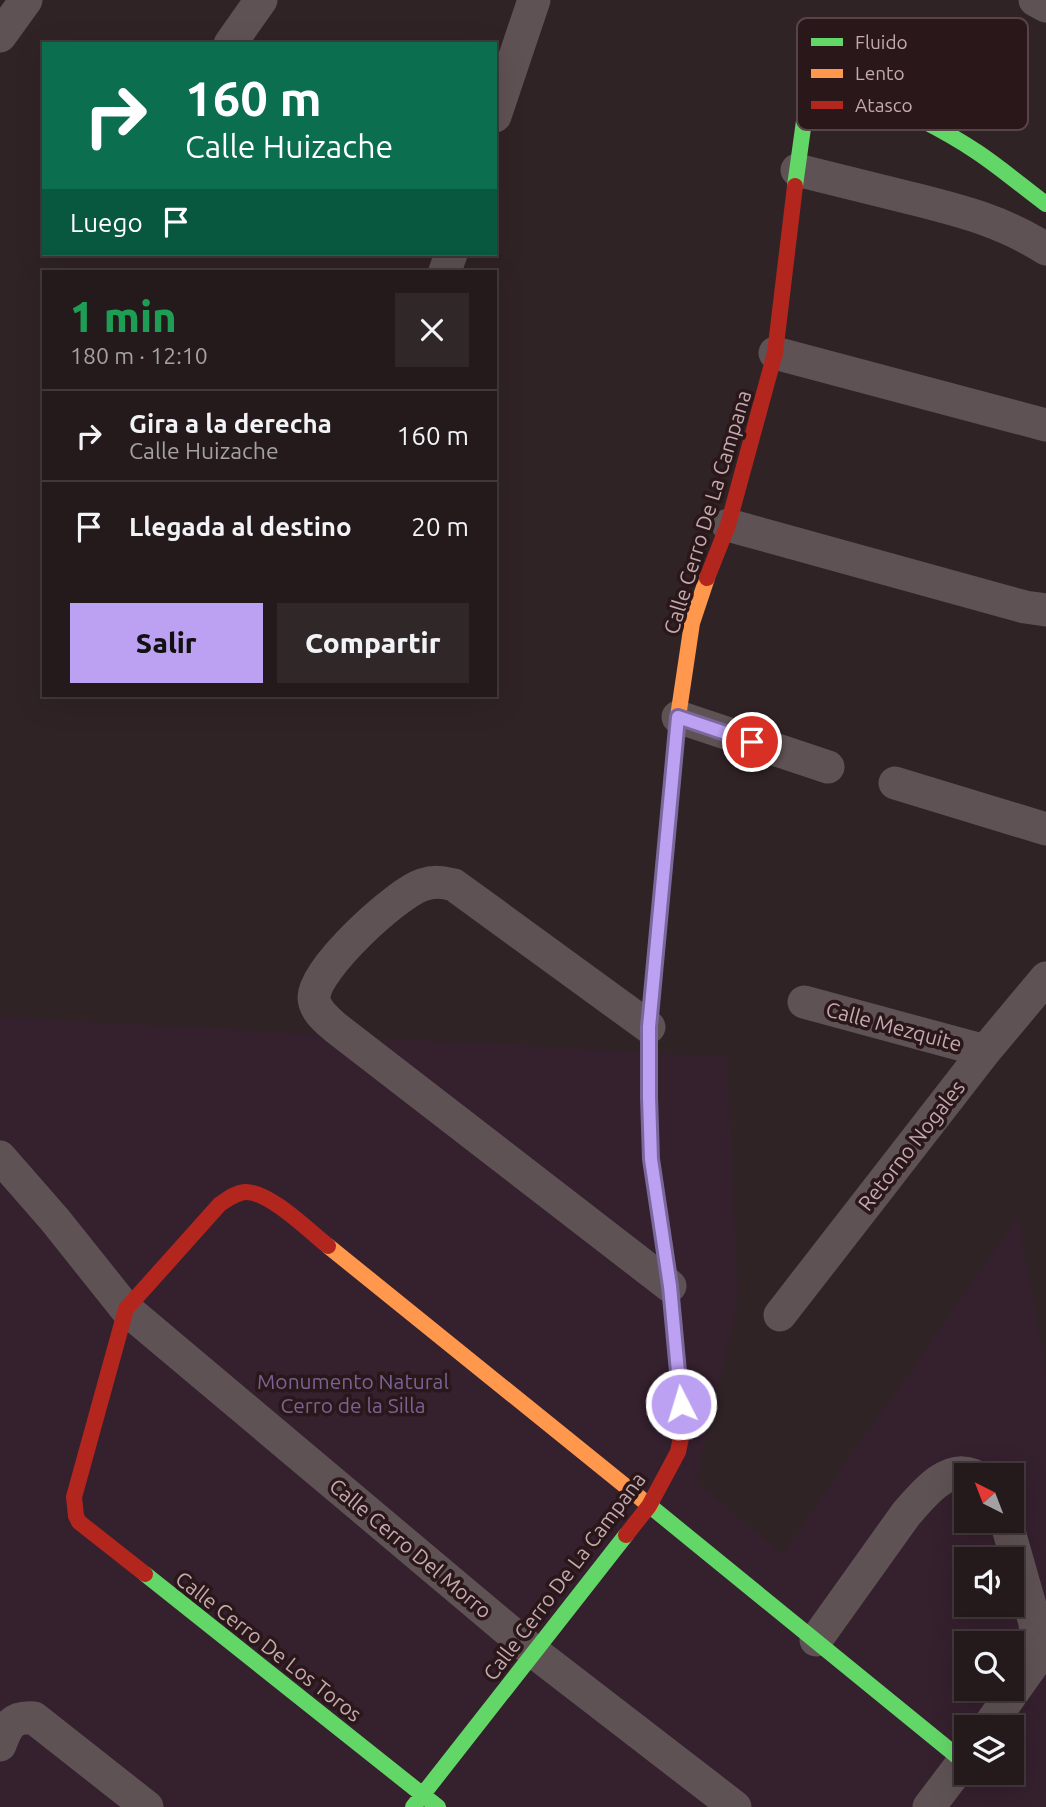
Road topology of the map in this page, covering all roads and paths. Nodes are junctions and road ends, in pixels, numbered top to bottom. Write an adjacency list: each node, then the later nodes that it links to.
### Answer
1 (26, 0): 6 (street)
2 (261, 0): 7 (street)
3 (534, 0): 8 (street)
4 (1035, 0): 5 (street)
5 (1046, 6)
6 (0, 36)
7 (231, 42)
8 (497, 110)
9 (803, 130): 11 (street, Calle Cerro De La Campana)
10 (940, 130): 12 (street, Calle Cerro De La Campana)
11 (797, 170): 13 (street); 14 (street, Calle Cerro De La Campana)
12 (1046, 204)
13 (1046, 249)
14 (775, 354): 15 (street); 16 (street, Calle Cerro De La Campana)
15 (1046, 425)
16 (728, 525): 17 (street); 18 (street, Calle Cerro De La Campana)
17 (1046, 610)
18 (678, 717): 19 (street); 24 (street, Calle Cerro De La Campana)
19 (828, 768)
20 (895, 783): 21 (street)
21 (1046, 829)
22 (1046, 978): 25 (street, Retorno Nogales)
23 (804, 1002): 25 (street, Calle Mezquite)
24 (649, 1027): 27 (street, Calle Cerro De La Campana); 27 (street)
25 (985, 1051): 29 (street, Retorno Nogales)
26 (0, 1157): 28 (street, Calle Cerro Del Morro)
27 (670, 1286): 31 (street, Calle Cerro De La Campana)
28 (126, 1309): 31 (street); 34 (street, Calle Cerro Del Morro); 39 (street, Calle Cerro De Los Toros)
29 (779, 1315)
30 (954, 1473): 33 (street)
31 (649, 1506): 33 (street); 34 (street, Calle Cerro De La Campana)
32 (1009, 1533): 35 (street)
33 (816, 1640): 37 (street)
34 (534, 1652): 39 (street, Calle Cerro De La Campana); 42 (street, Calle Cerro Del Morro)
35 (997, 1715)
36 (0, 1745): 40 (street)
37 (954, 1750)
38 (954, 1774): 43 (street)
39 (418, 1801): 41 (street, Calle Cerro De Los Toros)
40 (147, 1807)
41 (438, 1807)
42 (735, 1807)
43 (929, 1807)

